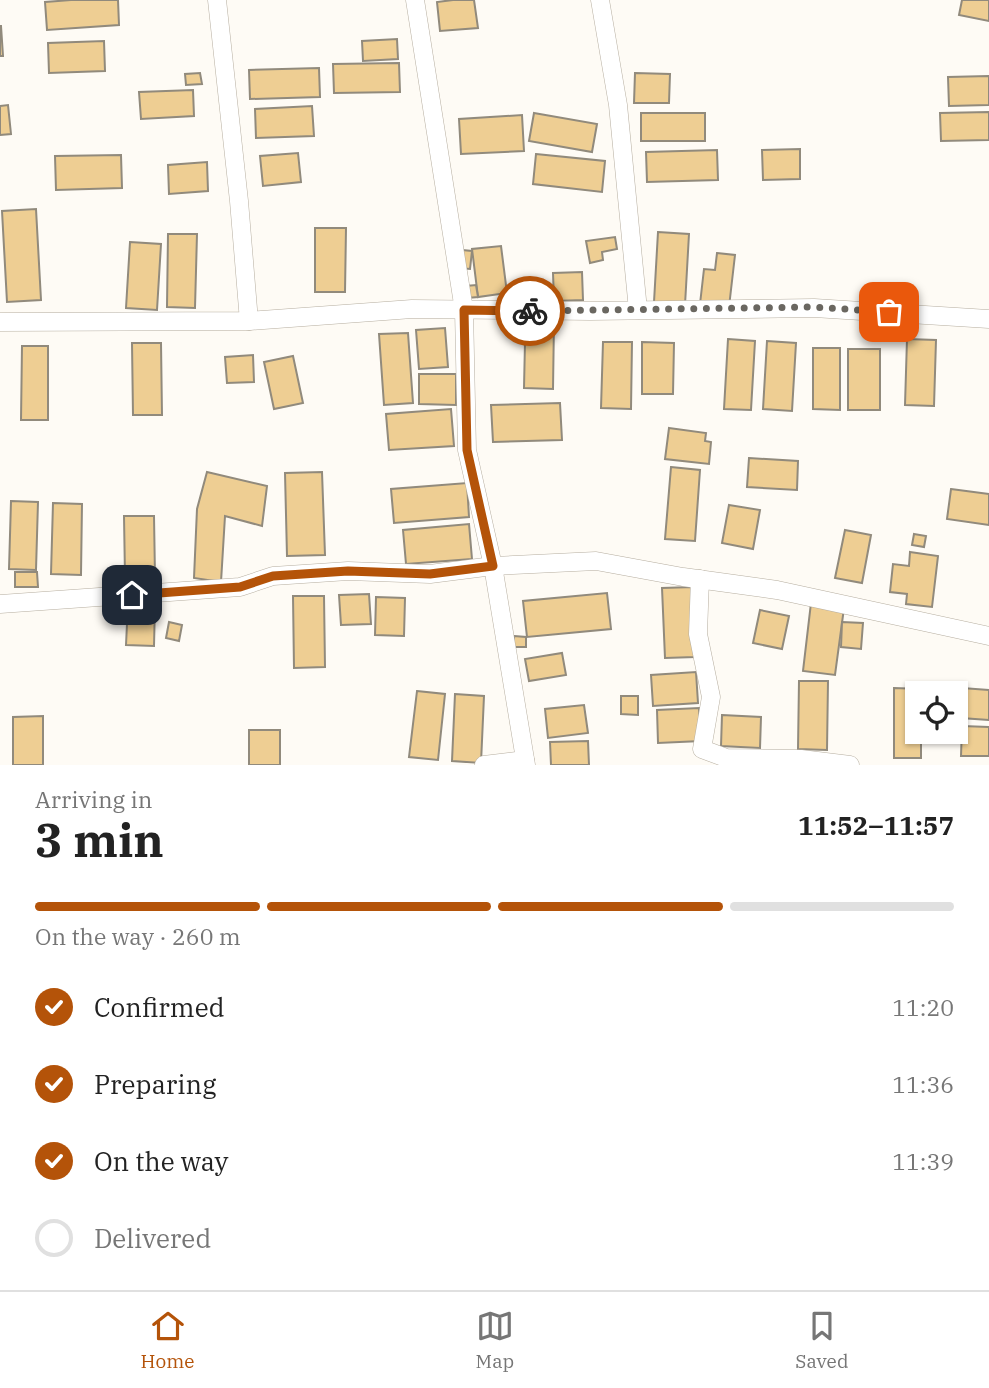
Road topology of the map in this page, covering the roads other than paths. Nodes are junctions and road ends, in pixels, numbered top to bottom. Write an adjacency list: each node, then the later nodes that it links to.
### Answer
1 (217, 0): 7 (street)
2 (415, 0): 4 (street)
3 (600, 0): 5 (street)
4 (464, 310): 5 (street); 7 (street); 9 (street)
5 (638, 310): 6 (street)
6 (989, 318)
7 (249, 321): 8 (street)
8 (0, 322)
9 (493, 566): 10 (street); 11 (street); 13 (street)
10 (700, 579): 12 (street); 15 (street)
11 (0, 604)
12 (989, 636)
13 (525, 762): 14 (street)
14 (484, 765)
15 (850, 765)

